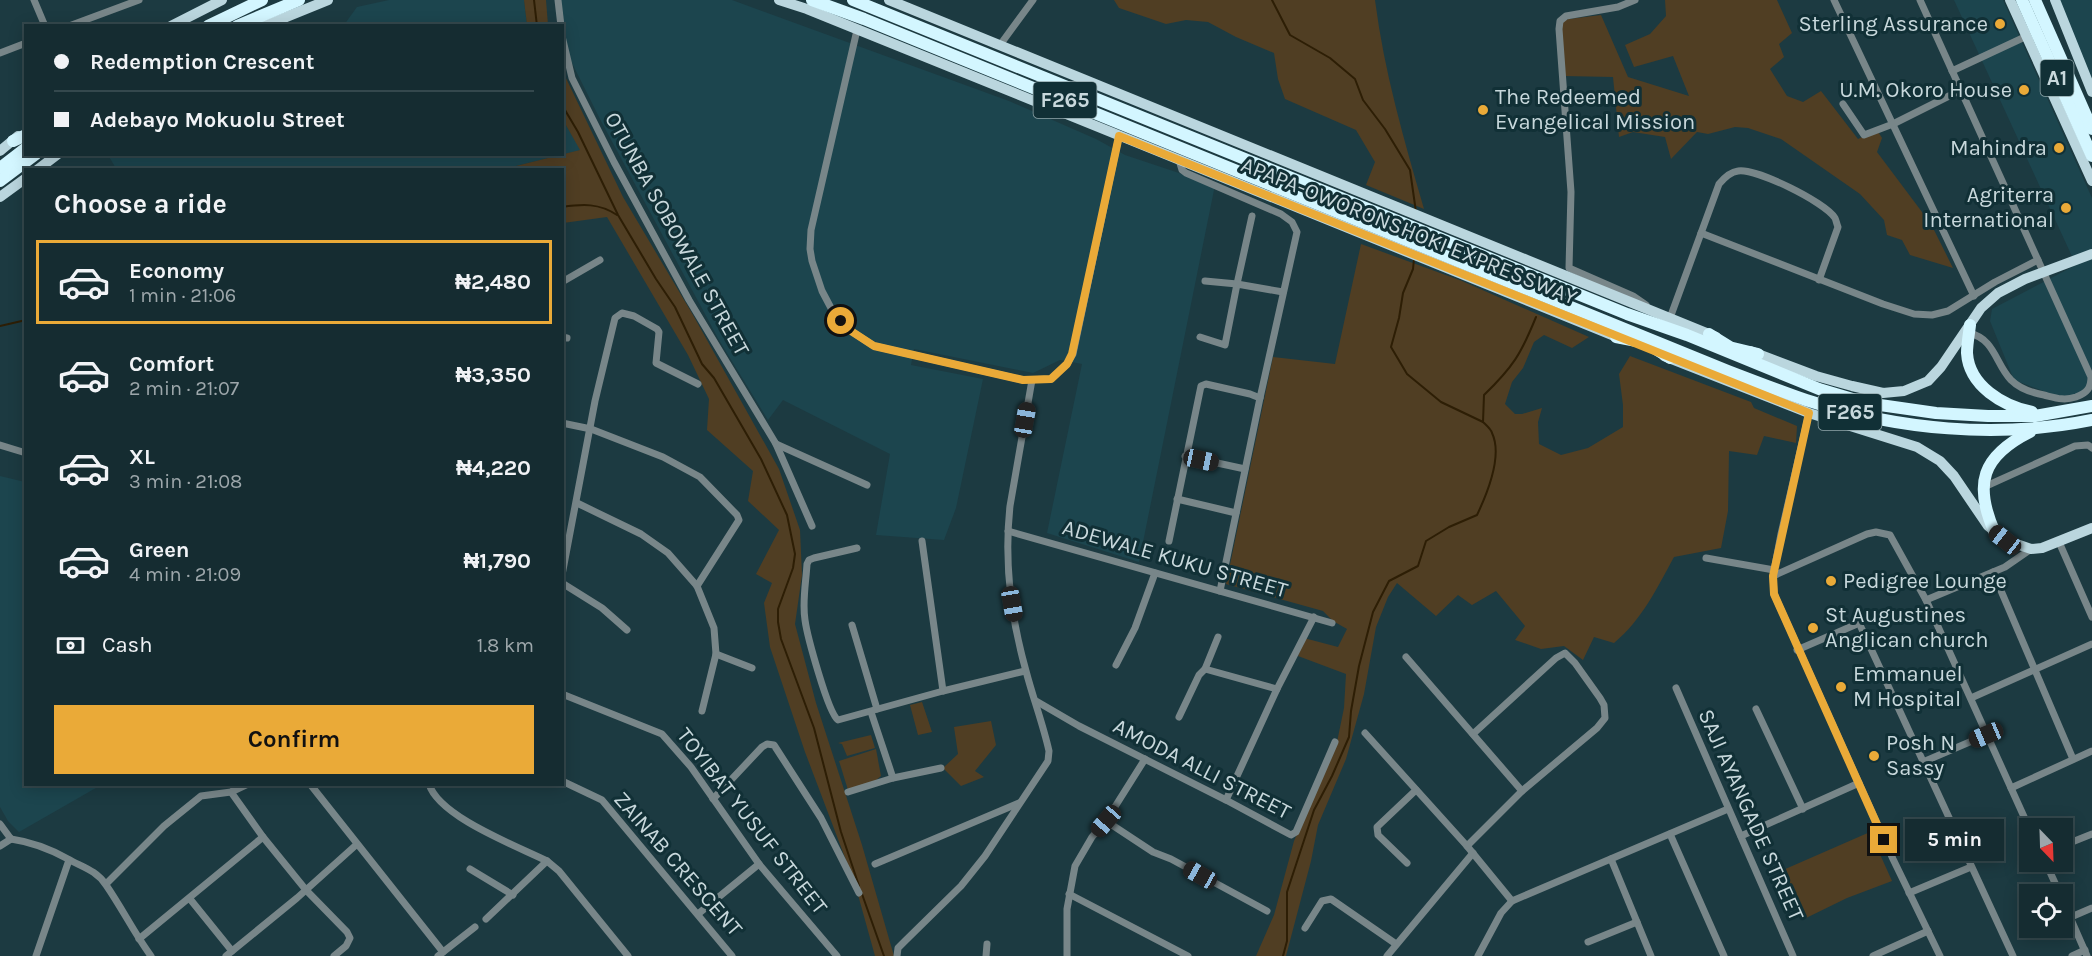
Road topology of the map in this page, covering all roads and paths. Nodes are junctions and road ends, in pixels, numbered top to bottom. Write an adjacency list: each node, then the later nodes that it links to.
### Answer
1 (34, 0): 21 (street)
2 (139, 0): 22 (street)
3 (222, 0): 23 (main road)
4 (262, 0): 24 (highway)
5 (299, 0): 25 (highway)
6 (328, 0): 26 (main road)
7 (558, 0): 27 (street)
8 (779, 0): 28 (main road, APAPA-OWORONSHOKI EXPRESSWAY)
9 (812, 0): 56 (highway, F265)
10 (853, 0): 69 (highway, F265)
11 (889, 0): 32 (main road, APAPA-OWORONSHOKI EXPRESSWAY)
12 (1033, 0): 32 (street)
13 (1635, 0): 70 (street)
14 (1834, 0): 39 (street)
15 (1932, 0): 20 (street)
16 (2010, 0): 29 (main road)
17 (2022, 0): 48 (highway, A1)
18 (2035, 0): 40 (highway, A1)
19 (2055, 0): 36 (main road)
20 (1921, 2): 34 (street)
21 (44, 24)
22 (74, 24)
23 (175, 24)
24 (212, 24)
25 (242, 24)
26 (269, 24)
27 (561, 24)
28 (856, 30): 42 (main road, APAPA-OWORONSHOKI EXPRESSWAY); 80 (street)
29 (2027, 36): 34 (street); 38 (main road)
30 (24, 44): 33 (street)
31 (564, 44): 90 (street, OTUNBA SOBOWALE STREET)
32 (1000, 45): 69 (main road, APAPA-OWORONSHOKI EXPRESSWAY)
33 (0, 52)
34 (1952, 71): 35 (street)
35 (1961, 90): 39 (street); 61 (street)
36 (2092, 92)
37 (1843, 104): 39 (street)
38 (2066, 122): 48 (highway); 54 (main road)
39 (1893, 124): 68 (street)
40 (2092, 129)
41 (24, 133): 43 (highway)
42 (1119, 136): 49 (main road, APAPA-OWORONSHOKI EXPRESSWAY); 80 (street)
43 (13, 141): 45 (main road)
44 (24, 148): 50 (highway)
45 (0, 151)
46 (33, 156): 53 (highway)
47 (56, 156): 51 (main road)
48 (2092, 158)
49 (1179, 160): 56 (main road, APAPA-OWORONSHOKI EXPRESSWAY); 67 (street)
50 (0, 168)
51 (40, 168)
52 (24, 179): 55 (main road)
53 (0, 181)
54 (2092, 181)
55 (0, 197)
56 (1315, 208): 73 (highway, F265)
57 (1252, 216): 66 (street)
58 (1701, 233): 64 (street); 64 (street); 71 (street)
59 (2092, 254): 62 (main road, APAPA-OWORONSHOKI EXPRESSWAY)
60 (600, 260): 65 (street)
61 (2038, 260): 62 (street); 68 (street)
62 (2043, 272): 72 (main road, APAPA-OWORONSHOKI EXPRESSWAY); 72 (street)
63 (1205, 280): 66 (street)
64 (1819, 280): 68 (street)
65 (564, 281)
66 (1237, 284): 67 (street); 76 (street)
67 (1283, 292): 82 (street)
68 (1974, 296)
69 (1629, 308): 70 (main road, APAPA-OWORONSHOKI EXPRESSWAY); 75 (highway, APAPA-OWORONSHOKI EXPRESSWAY / F265)
70 (1651, 311): 71 (main road, APAPA-OWORONSHOKI EXPRESSWAY)
71 (1670, 318): 74 (main road, APAPA-OWORONSHOKI EXPRESSWAY)
72 (1970, 329): 79 (main road, APAPA-OWORONSHOKI EXPRESSWAY); 85 (highway)
73 (1618, 332): 78 (highway, F265); 78 (highway)
74 (1709, 334): 77 (highway); 79 (main road, APAPA-OWORONSHOKI EXPRESSWAY)
75 (1687, 336): 77 (highway); 79 (highway, APAPA-OWORONSHOKI EXPRESSWAY / F265)
76 (1200, 337)
77 (1733, 349): 79 (highway)
78 (1673, 354): 84 (main road); 89 (highway, F265)
79 (1757, 359): 85 (highway, APAPA-OWORONSHOKI EXPRESSWAY / F265)
80 (1032, 380): 103 (street)
81 (698, 384): 88 (street)
82 (1260, 398): 94 (street); 95 (street)
83 (2092, 406): 85 (highway, APAPA-OWORONSHOKI EXPRESSWAY / F265)
84 (1809, 413): 104 (main road); 114 (street)
85 (2044, 415)
86 (2092, 420): 89 (highway, F265)
87 (564, 423): 88 (street)
88 (591, 429): 99 (street); 116 (street)
89 (2034, 430): 97 (highway)
90 (776, 444): 96 (street); 101 (street, OTUNBA SOBOWALE STREET)
91 (0, 445): 93 (street)
92 (2092, 448): 97 (street)
93 (24, 452)
94 (1185, 456): 95 (street); 98 (street)
95 (1245, 470): 100 (street)
96 (867, 485)
97 (1984, 487): 104 (highway)
98 (1176, 499): 100 (street); 106 (street)
99 (577, 503): 111 (street); 116 (street)
100 (1236, 513): 117 (street)
101 (812, 526)
102 (2092, 528): 107 (main road)
103 (1008, 531): 113 (street, ADEWALE KUKU STREET); 133 (street)
104 (1995, 533): 109 (main road)
105 (922, 541): 136 (street)
106 (1169, 541)
107 (2059, 542): 109 (main road); 120 (street)
108 (857, 548): 141 (street)
109 (2031, 549): 112 (street)
110 (1706, 558): 114 (street)
111 (564, 565)
112 (1993, 572): 118 (street); 132 (street)
113 (1155, 573): 117 (street, ADEWALE KUKU STREET); 129 (street)
114 (1773, 573): 118 (street); 126 (street)
115 (564, 584): 123 (street)
116 (697, 586): 127 (street)
117 (1221, 591): 119 (street, ADEWALE KUKU STREET)
118 (1926, 600): 138 (street)
119 (1314, 617): 121 (street, ADEWALE KUKU STREET); 135 (street)
120 (2092, 617)
121 (1332, 623)
122 (852, 625): 141 (street)
123 (627, 630)
124 (1218, 637): 131 (street)
125 (2092, 644): 132 (street)
126 (1797, 650): 151 (street); 155 (street)
127 (716, 654): 130 (street); 142 (street)
128 (1406, 657): 145 (street)
129 (1116, 665)
130 (752, 668)
131 (1205, 669): 135 (street); 143 (street)
132 (2035, 670): 138 (street); 150 (street)
133 (1026, 671): 136 (street); 139 (street)
134 (1676, 688): 167 (street, SAJI AYANGADE STREET)
135 (1277, 689): 165 (street)
136 (943, 691): 141 (street)
137 (564, 695): 164 (street, TOYIBAT YUSUF STREET)
138 (1971, 698): 146 (street)
139 (1036, 701): 149 (street, AMODA ALLI STREET); 166 (street)
140 (1756, 709): 168 (street)
141 (874, 710): 153 (street)
142 (702, 711)
143 (1179, 717)
144 (1365, 733): 160 (street)
145 (1473, 734): 161 (street); 161 (street)
146 (1986, 735): 151 (street); 159 (street)
147 (1335, 742): 165 (street, AMODA ALLI STREET)
148 (2092, 751): 150 (street)
149 (1145, 759): 165 (street, AMODA ALLI STREET); 170 (street)
150 (2073, 759): 159 (street)
151 (1923, 762): 188 (street)
152 (941, 768): 153 (street)
153 (893, 778): 163 (street)
154 (564, 781): 200 (street, ZAINAB CRESCENT)
155 (1859, 783): 168 (street); 193 (street)
156 (244, 786): 162 (street)
157 (312, 786): 178 (street)
158 (430, 786): 184 (street)
159 (2011, 788): 169 (street)
160 (1416, 790): 180 (street); 185 (street)
161 (1522, 791): 180 (street)
162 (231, 792): 175 (street); 190 (street)
163 (848, 792)
164 (714, 799): 186 (street, TOYIBAT YUSUF STREET); 192 (street)
165 (1226, 800)
166 (1021, 802): 187 (street); 221 (street)
167 (1728, 808): 172 (street); 174 (street, SAJI AYANGADE STREET)
168 (1803, 809): 174 (street)
169 (2024, 818)
170 (1106, 821): 194 (street); 199 (street)
171 (0, 824): 176 (street)
172 (1670, 834): 183 (street); 228 (street)
173 (2092, 834): 177 (street)
174 (1742, 836): 229 (street, SAJI AYANGADE STREET)
175 (263, 837): 191 (street); 196 (street)
176 (11, 839): 179 (street); 182 (street)
177 (2073, 842)
178 (356, 845): 191 (street); 214 (street)
179 (0, 846)
180 (1467, 846): 181 (street)
181 (1473, 853): 197 (street); 211 (street)
182 (69, 860): 190 (street); 215 (street)
183 (1611, 860): 197 (street); 203 (street)
184 (547, 861): 195 (street); 218 (street)
185 (1407, 863)
186 (759, 864): 200 (street); 220 (street, TOYIBAT YUSUF STREET)
187 (875, 864)
188 (1971, 867): 193 (street); 232 (street)
189 (470, 869): 195 (street)
190 (106, 885): 208 (street)
191 (306, 890): 212 (street); 217 (street)
192 (859, 893)
193 (1910, 893): 207 (street)
194 (1069, 894): 223 (street); 224 (street)
195 (513, 895): 202 (street)
196 (190, 899): 208 (street); 212 (street)
197 (1512, 902): 226 (street)
198 (2092, 908): 201 (street)
199 (1267, 911)
200 (698, 914): 219 (street, ZAINAB CRESCENT)
201 (2073, 916)
202 (486, 919)
203 (1637, 922): 209 (street); 227 (street)
204 (2073, 922): 213 (street)
205 (475, 927): 214 (street)
206 (1305, 928): 211 (street)
207 (1928, 931): 230 (street); 231 (street)
208 (139, 939): 216 (street)
209 (1588, 942)
210 (987, 944): 222 (street)
211 (1396, 944): 225 (street)
212 (229, 953)
213 (2086, 953): 233 (street)
214 (440, 954)
215 (36, 956)
216 (151, 956)
217 (334, 956)
218 (628, 956)
219 (732, 956)
220 (837, 956)
221 (897, 956)
222 (986, 956)
223 (1067, 956)
224 (1188, 956)
225 (1387, 956)
226 (1478, 956)
227 (1651, 956)
228 (1724, 956)
229 (1793, 956)
230 (1873, 956)
231 (1940, 956)
232 (2013, 956)
233 (2072, 956)

